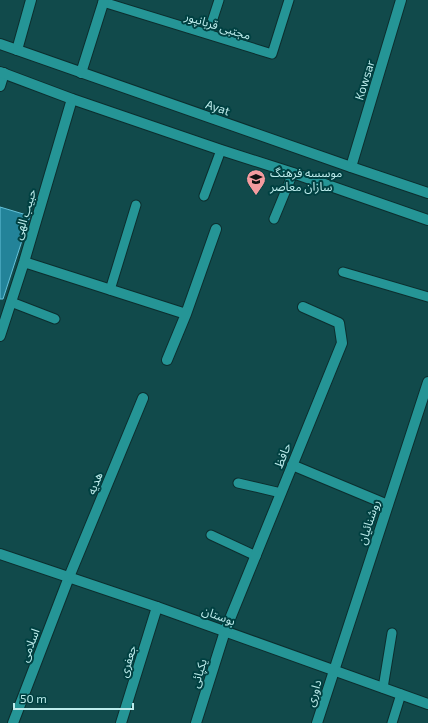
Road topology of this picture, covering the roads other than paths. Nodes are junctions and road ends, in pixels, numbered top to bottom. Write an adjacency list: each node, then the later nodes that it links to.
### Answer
1 (31, 0): 8 (street)
2 (219, 0): 6 (lane)
3 (289, 0): 6 (lane, مجتبی قربانپور)
4 (401, 0): 14 (street, Kowsar)
5 (103, 1): 6 (lane, مجتبی قربانپور); 10 (street)
6 (208, 34)
7 (0, 44): 8 (street, Ayat)
8 (17, 50): 10 (street, Ayat)
9 (2, 72): 11 (street); 12 (street)
10 (81, 73): 14 (street, Ayat)
11 (0, 86)
12 (72, 99): 13 (street); 22 (street, حبیب الهی)
13 (220, 150): 15 (street); 17 (lane)
14 (351, 167): 16 (street, Ayat)
15 (293, 173): 19 (lane); 20 (street)
16 (428, 193)
17 (204, 196)
18 (136, 205): 24 (lane)
19 (274, 219)
20 (428, 220)
21 (216, 229): 28 (street)
22 (24, 262): 24 (street); 26 (street, حبیب الهی)
23 (343, 272): 25 (lane)
24 (110, 290): 28 (street)
25 (428, 297)
26 (11, 302): 29 (lane); 30 (street, حبیب الهی)
27 (303, 307): 34 (street, حافظ)
28 (186, 314): 31 (street)
29 (55, 319)
30 (0, 336)
31 (167, 360)
32 (428, 382): 37 (street, روشنائیان)
33 (143, 398): 41 (street, هدیه)
34 (292, 465): 36 (street, حافظ); 37 (street)
35 (238, 483): 36 (lane)
36 (281, 493): 40 (street, حافظ)
37 (388, 505): 45 (street, روشنائیان)
38 (211, 535): 40 (lane)
39 (0, 554): 41 (street, بوستان)
40 (256, 556): 43 (street, حافظ)
41 (69, 577): 42 (street, بوستان); 49 (street, اسلامی)
42 (157, 607): 43 (street, بوستان); 50 (street, جعفری)
43 (225, 631): 45 (street, بوستان); 51 (street, یکپائی)
44 (392, 633): 46 (lane)
45 (334, 670): 46 (street, بوستان); 52 (street, داوری)
46 (383, 688): 47 (street, بوستان)
47 (401, 694): 48 (street, بوستان); 53 (lane)
48 (427, 701)
49 (13, 723)
50 (121, 723)
51 (196, 723)
52 (317, 723)
53 (392, 723)

